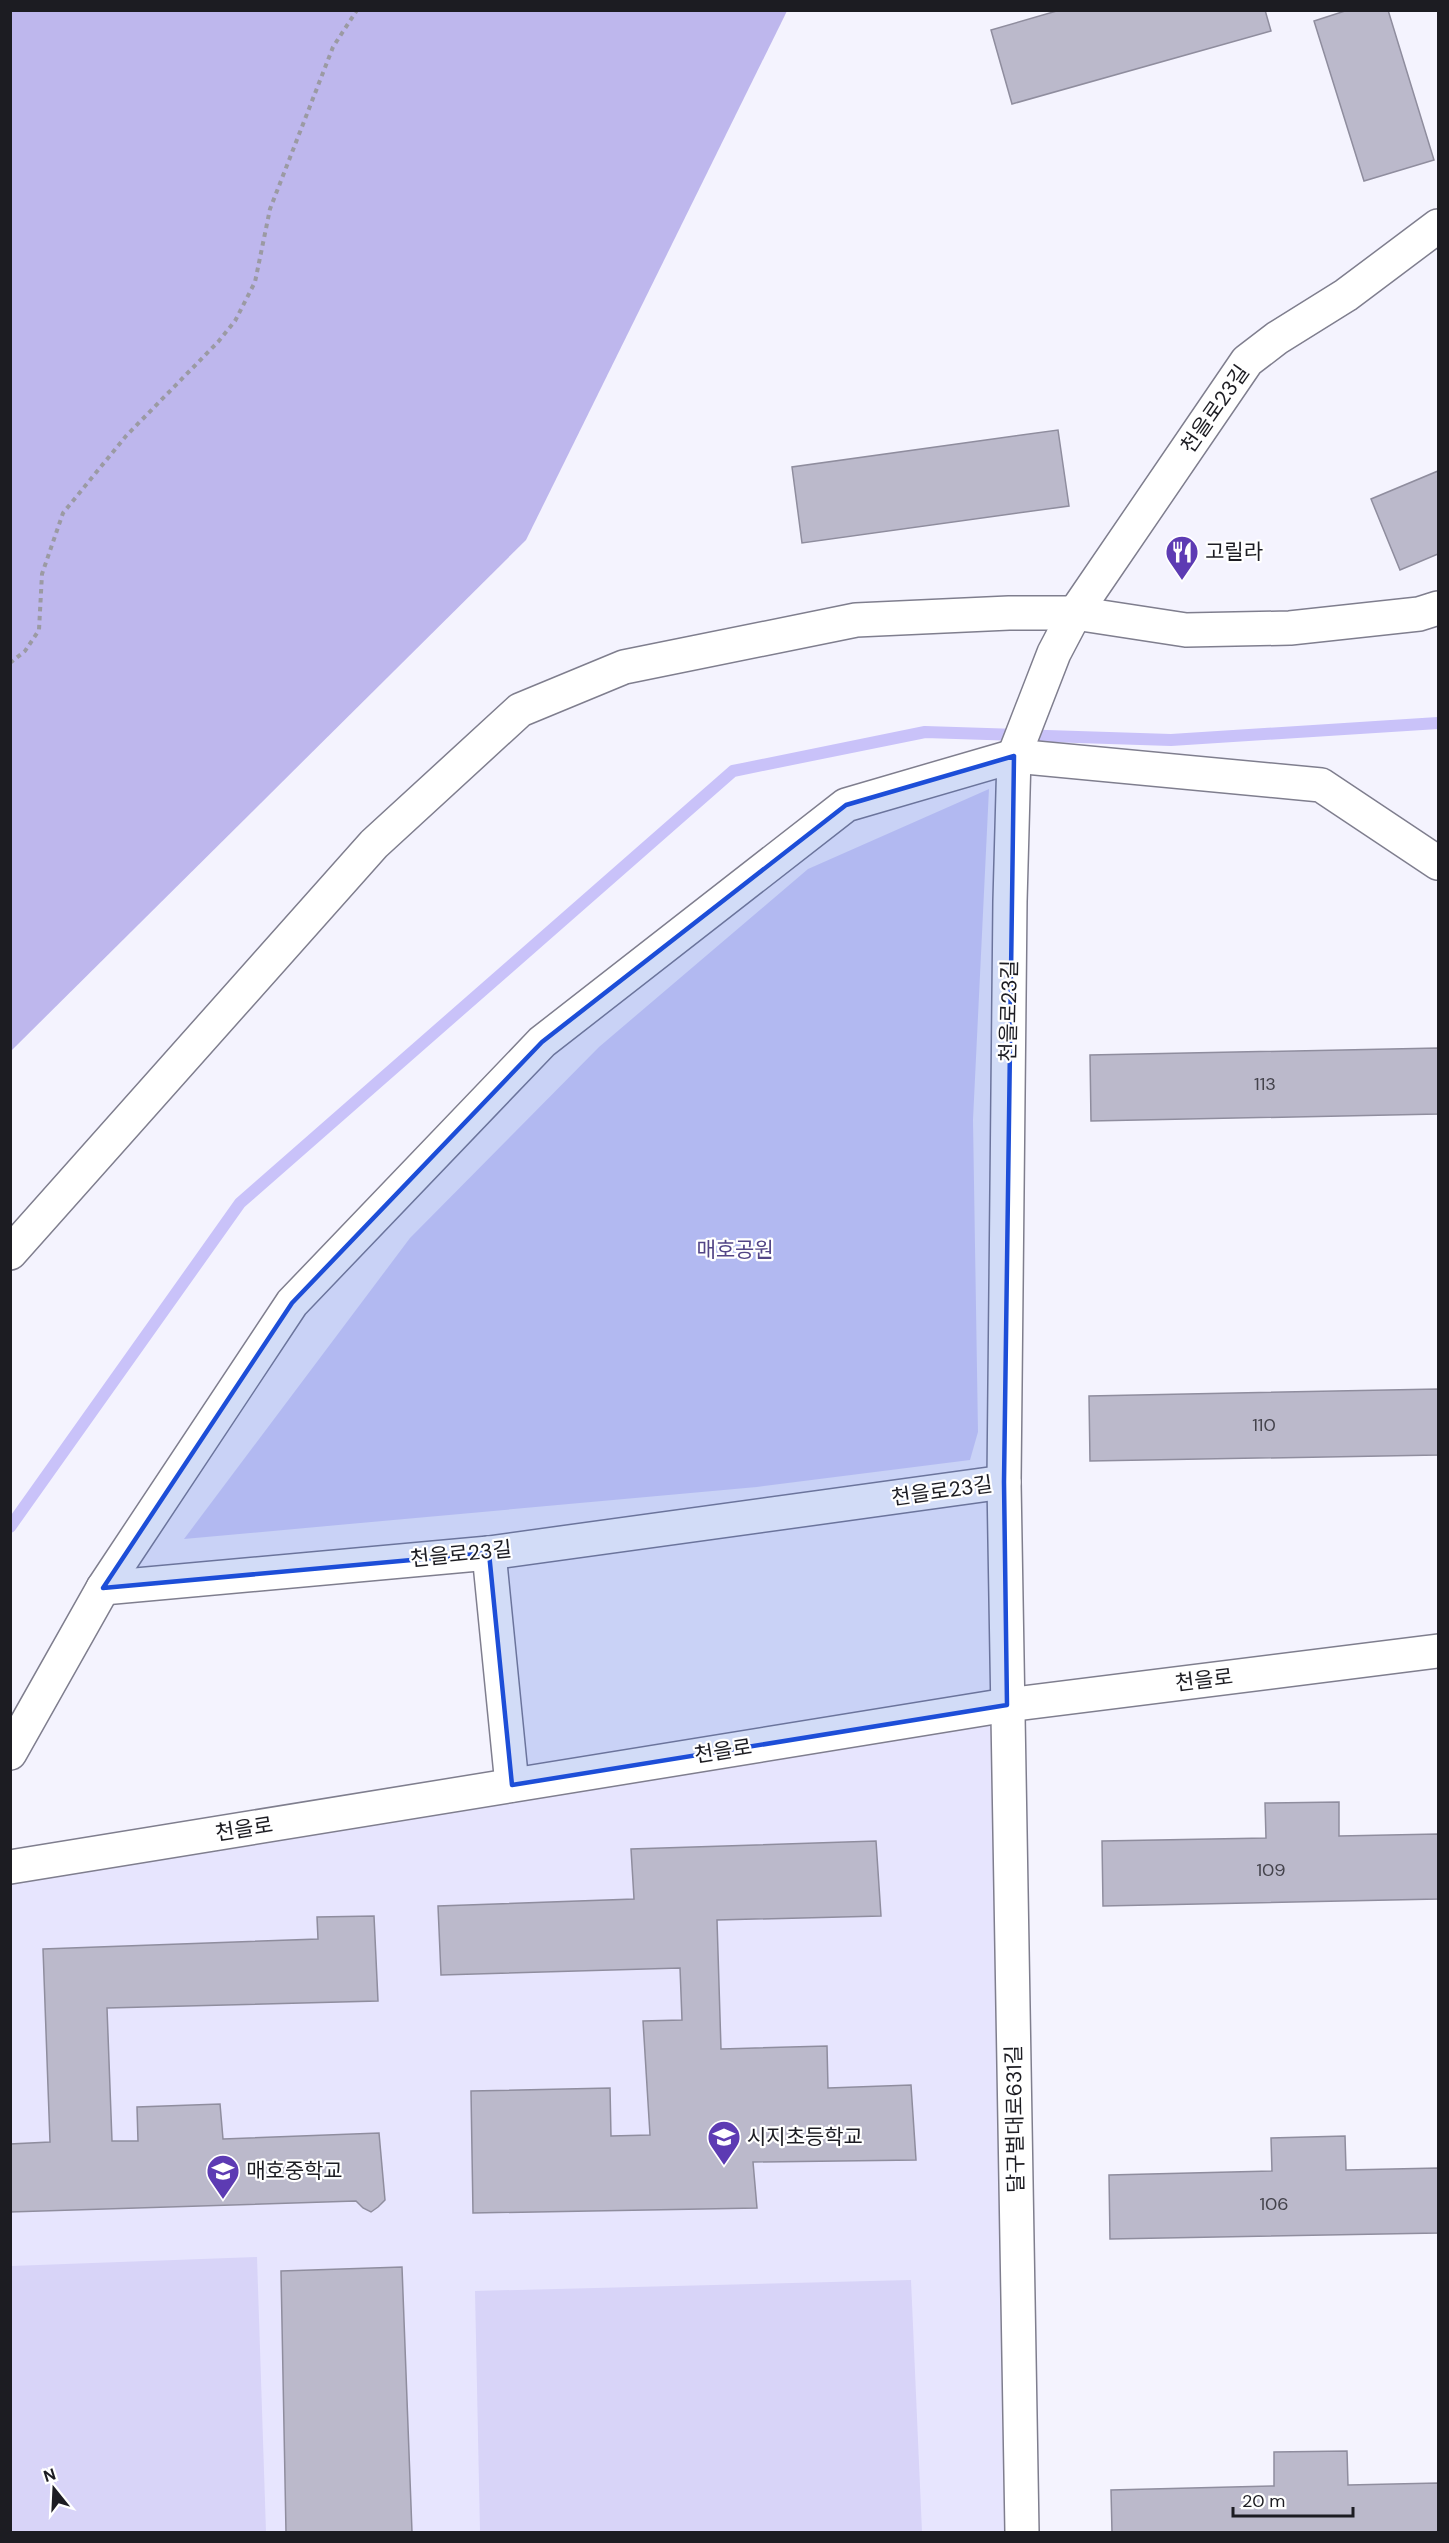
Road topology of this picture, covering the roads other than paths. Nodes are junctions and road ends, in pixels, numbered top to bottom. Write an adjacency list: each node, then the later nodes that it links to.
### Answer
1 (1438, 226): 3 (street, 천을로23길)
2 (1438, 608): 3 (street)
3 (1076, 613): 4 (street, 천을로23길); 6 (street)
4 (1014, 756): 5 (street); 7 (street, 천을로23길); 9 (street)
5 (1438, 863)
6 (10, 1253)
7 (1004, 1482): 8 (street, 천을로23길); 11 (street, 천을로23길)
8 (489, 1552): 9 (street, 천을로23길); 13 (street)
9 (103, 1588): 12 (street)
10 (1438, 1650): 11 (street, 천을로)
11 (1008, 1705): 13 (street, 천을로); 15 (street, 달구벌대로631길)
12 (10, 1753)
13 (512, 1785): 14 (street, 천을로)
14 (10, 1867)
15 (1022, 2532)

